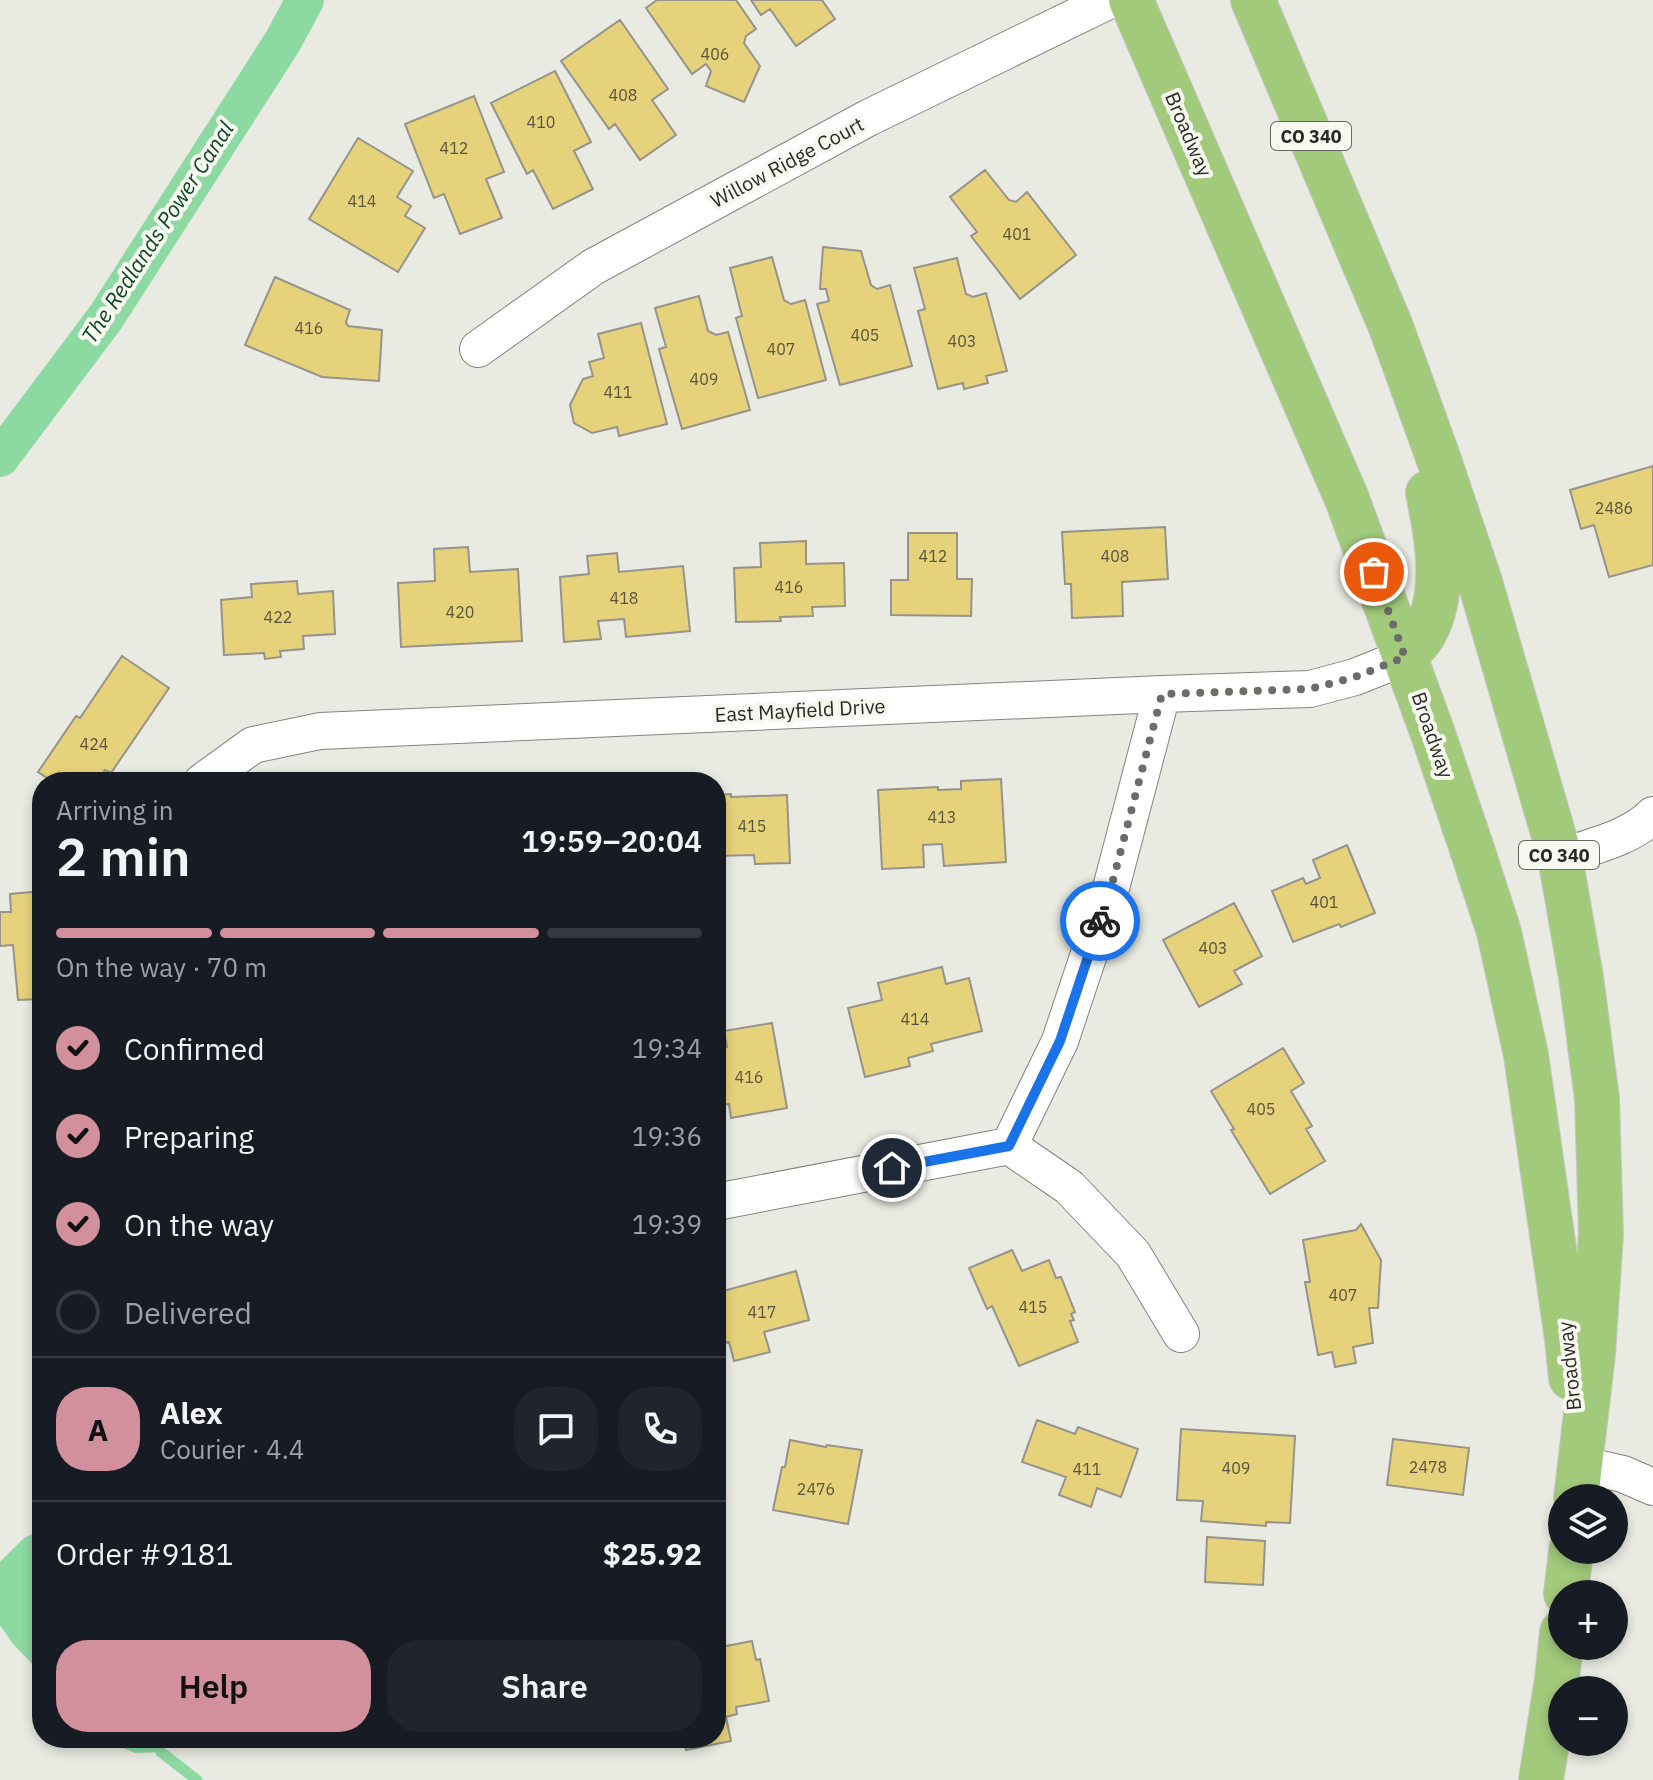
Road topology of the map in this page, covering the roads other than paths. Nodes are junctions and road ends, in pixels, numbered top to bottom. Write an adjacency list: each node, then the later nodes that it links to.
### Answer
1 (1110, 0): 5 (street, Willow Ridge Court)
2 (1131, 0): 6 (main road, Broadway)
3 (1253, 0): 4 (main road, Broadway / CO 340)
4 (1368, 272): 6 (main road); 10 (main road, Broadway / CO 340)
5 (478, 349)
6 (1405, 657): 7 (street, East Mayfield Drive); 14 (main road, Broadway)
7 (1162, 694): 8 (street, East Mayfield Drive); 11 (street)
8 (216, 772)
9 (1653, 815): 10 (street)
10 (1560, 857): 14 (main road, Broadway / CO 340)
11 (1009, 1146): 12 (street); 13 (street)
12 (726, 1200)
13 (1181, 1334)
14 (1578, 1481): 15 (street)
15 (1653, 1487)
16 (1559, 1660): 17 (main road)
17 (1541, 1780)

